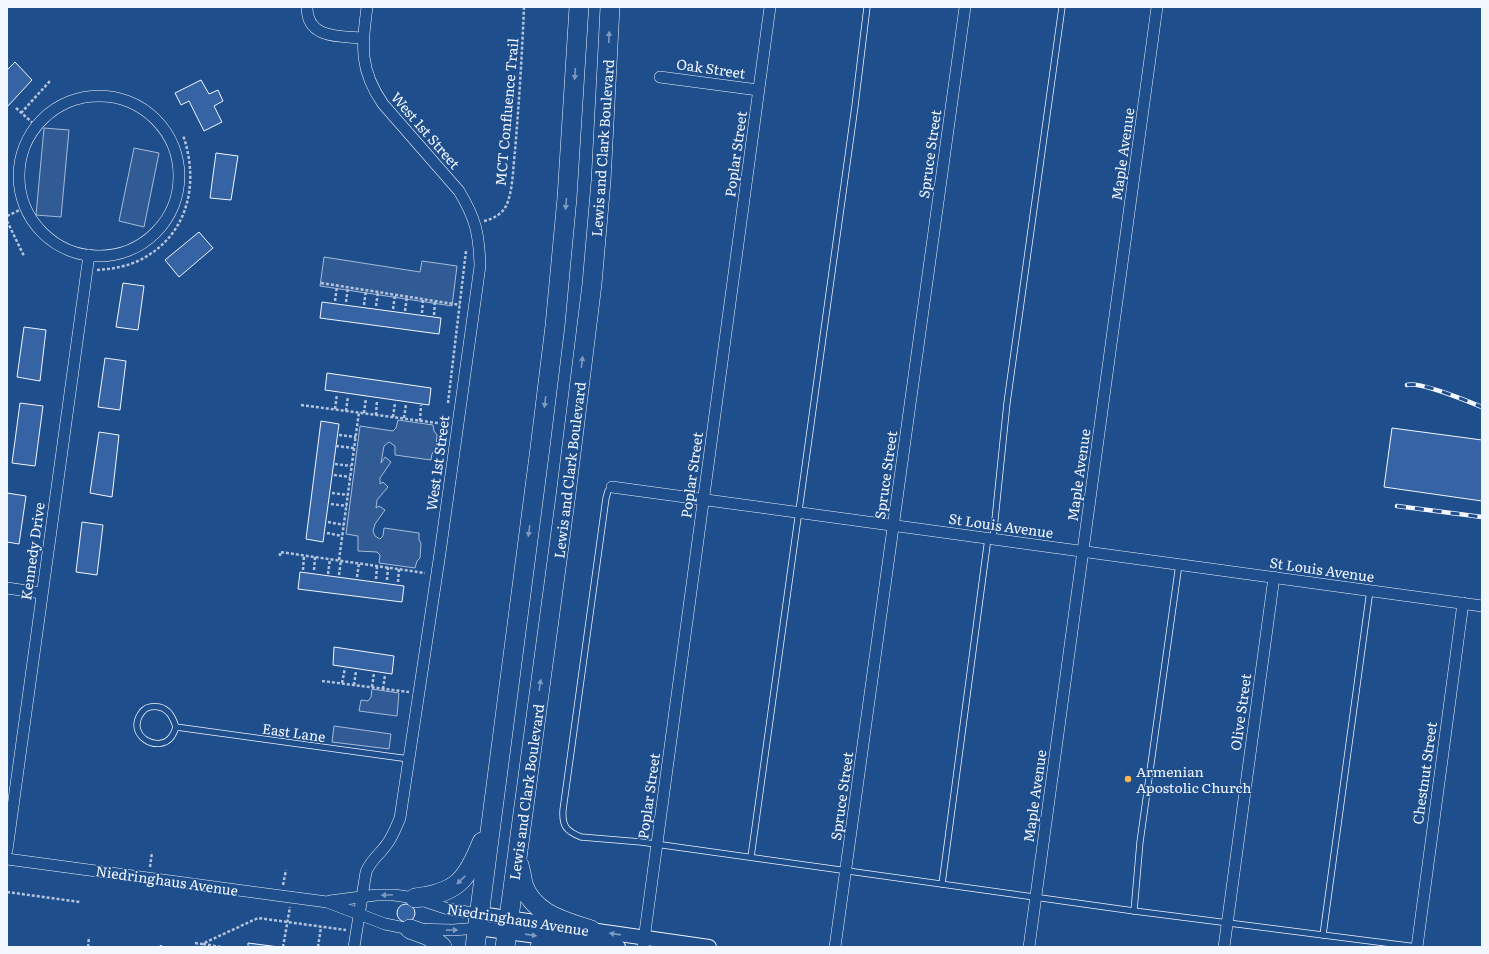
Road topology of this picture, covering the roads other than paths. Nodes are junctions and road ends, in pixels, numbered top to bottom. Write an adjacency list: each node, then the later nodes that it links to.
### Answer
1 (307, 7): 10 (street)
2 (367, 7): 10 (street, West 1st Street)
3 (579, 7): 29 (highway, Lewis and Clark Boulevard, one-way to 29)
4 (610, 7): 32 (highway, Lewis and Clark Boulevard, one-way to 4)
5 (770, 7): 12 (street, Poplar Street)
6 (868, 7): 16 (lane)
7 (964, 7): 17 (street, Spruce Street)
8 (1062, 7): 18 (lane)
9 (1157, 7): 19 (street, Maple Avenue)
10 (363, 38): 28 (street, West 1st Street)
11 (660, 77): 12 (street, Oak Street)
12 (758, 90): 15 (street, Poplar Street)
13 (89, 256): 13 (street); 24 (street, Kennedy Drive)
14 (612, 488): 15 (street, St Louis Avenue); 30 (lane)
15 (703, 499): 16 (street, St Louis Avenue); 30 (street, Poplar Street)
16 (798, 512): 17 (street, St Louis Avenue); 33 (lane)
17 (893, 525): 18 (street, St Louis Avenue); 35 (street, Spruce Street)
18 (991, 538): 19 (street, St Louis Avenue); 36 (lane)
19 (1083, 551): 20 (street, St Louis Avenue); 37 (street, Maple Avenue)
20 (1179, 564): 21 (street, St Louis Avenue); 41 (lane)
21 (1274, 577): 23 (street, St Louis Avenue); 44 (street, Olive Street)
22 (7, 588): 24 (street)
23 (1370, 590): 25 (street, St Louis Avenue); 47 (lane)
24 (42, 594): 31 (street, Kennedy Drive)
25 (1463, 603): 26 (street, St Louis Avenue); 59 (street, Chestnut Street)
26 (1482, 606)
27 (176, 727): 27 (lane); 28 (lane, East Lane)
28 (409, 759): 38 (street, West 1st Street)
29 (491, 821): 39 (highway, one-way to 39); 43 (highway, Lewis and Clark Boulevard)
30 (657, 844): 33 (lane); 49 (street, Poplar Street)
31 (7, 850)
32 (517, 856): 46 (highway, Lewis and Clark Boulevard); 48 (highway)
33 (751, 857): 35 (lane)
34 (7, 859): 40 (street, Niedringhaus Avenue)
35 (846, 871): 36 (lane); 56 (street, Spruce Street)
36 (942, 884): 37 (lane)
37 (1036, 896): 41 (lane); 57 (street, Maple Avenue)
38 (362, 897): 39 (street, Niedringhaus Avenue, one-way to 38); 40 (street, Niedringhaus Avenue); 42 (street, West 1st Street)
39 (415, 898): 43 (street, Niedringhaus Avenue)
40 (327, 902): 42 (street, Niedringhaus Avenue)
41 (1134, 911): 44 (lane)
42 (359, 913): 45 (street, Niedringhaus Avenue); 50 (street, West 1st Street)
43 (479, 921): 45 (street, Niedringhaus Avenue, one-way to 43); 46 (street, Niedringhaus Avenue); 52 (highway, Lewis and Clark Boulevard)
44 (1227, 923): 47 (lane); 58 (street, Olive Street)
45 (410, 929): 51 (highway)
46 (507, 933): 48 (street, Niedringhaus Avenue)
47 (1323, 935): 59 (lane)
48 (590, 937): 49 (street, Niedringhaus Avenue, one-way to 48); 53 (highway); 54 (street, Niedringhaus Avenue)
49 (644, 942): 55 (street, Niedringhaus Avenue)
50 (354, 947)
51 (442, 947)
52 (475, 947)
53 (540, 947)
54 (618, 947)
55 (709, 947)
56 (835, 947)
57 (1029, 947)
58 (1224, 947)
59 (1417, 947)

